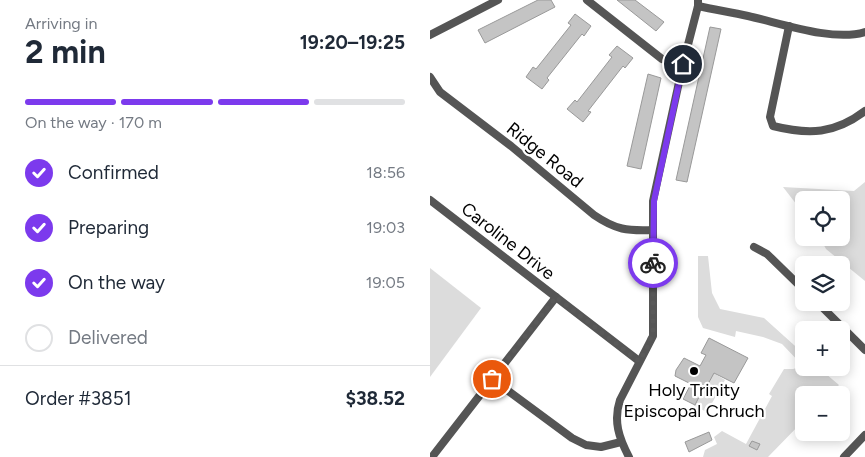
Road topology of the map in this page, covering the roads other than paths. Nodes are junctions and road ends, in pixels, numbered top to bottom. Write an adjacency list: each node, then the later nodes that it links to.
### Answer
1 (498, 0): 6 (street)
2 (587, 0): 7 (street)
3 (698, 3): 4 (street); 7 (street)
4 (789, 26): 5 (street); 9 (street)
5 (865, 32)
6 (430, 35)
7 (683, 64): 11 (street)
8 (430, 77): 11 (street, Ridge Road)
9 (865, 110)
10 (430, 200): 14 (street, Caroline Drive)
11 (653, 230): 17 (street)
12 (754, 247): 13 (street)
13 (795, 281)
14 (556, 297): 17 (street, Caroline Drive); 18 (street)
15 (826, 311): 16 (street)
16 (865, 350)
17 (639, 361): 20 (street)
18 (492, 379): 20 (street); 21 (street)
19 (865, 435): 24 (street)
20 (621, 442): 23 (street)
21 (434, 454): 22 (street)
22 (444, 457)
23 (629, 457)
24 (844, 457)

